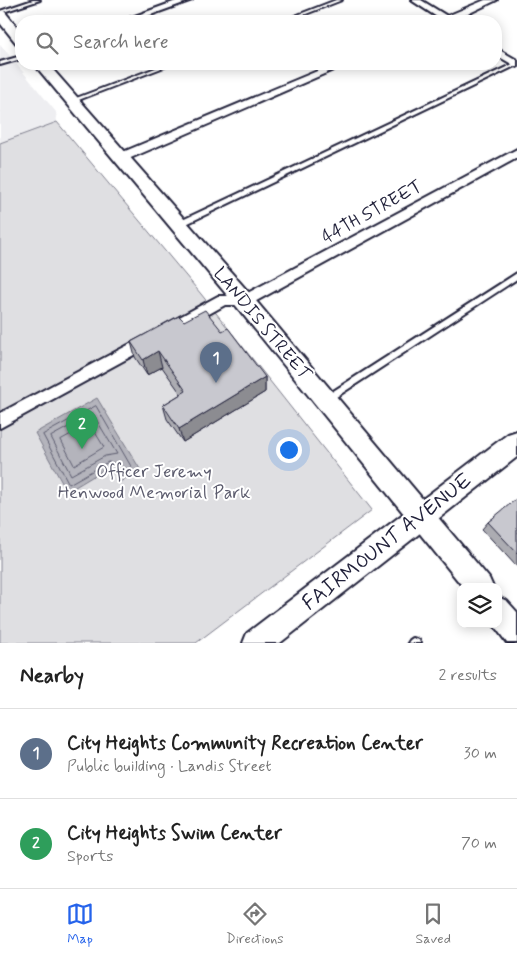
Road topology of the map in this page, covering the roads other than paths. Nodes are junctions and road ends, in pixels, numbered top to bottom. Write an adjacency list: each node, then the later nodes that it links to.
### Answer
1 (38, 0): 6 (lane)
2 (188, 0): 7 (street)
3 (340, 0): 8 (lane)
4 (415, 0): 9 (street)
5 (493, 0): 10 (street)
6 (0, 15): 11 (street)
7 (144, 15)
8 (300, 15)
9 (437, 15)
10 (459, 15)
11 (15, 33)
12 (502, 55): 15 (street)
13 (15, 59): 14 (lane)
14 (0, 64)
15 (517, 64): 22 (lane)
16 (46, 70): 19 (street, LANDIS STREET)
17 (154, 70): 19 (lane)
18 (328, 70): 21 (street)
19 (74, 100): 21 (street, LANDIS STREET)
20 (517, 153): 24 (street, 44TH STREET)
21 (122, 156): 22 (street, LANDIS STREET)
22 (178, 225): 24 (street, LANDIS STREET)
23 (517, 276): 25 (lane)
24 (244, 301): 25 (street, LANDIS STREET); 26 (street)
25 (324, 400): 28 (street, LANDIS STREET)
26 (0, 421)
27 (517, 442): 28 (main road, FAIRMOUNT AVENUE)
28 (423, 516): 29 (street, LANDIS STREET); 32 (main road, FAIRMOUNT AVENUE)
29 (477, 583)
30 (502, 615): 31 (street)
31 (517, 633)
32 (257, 643)

